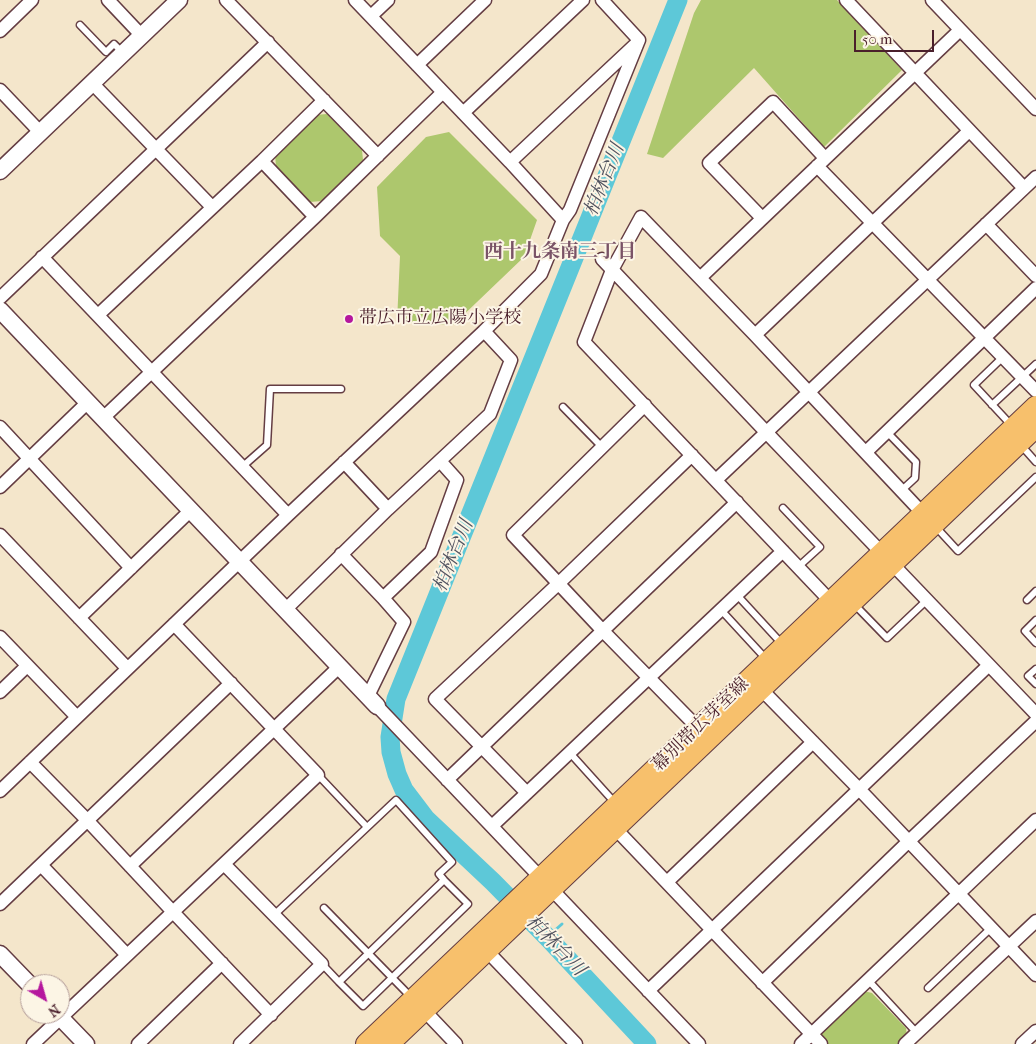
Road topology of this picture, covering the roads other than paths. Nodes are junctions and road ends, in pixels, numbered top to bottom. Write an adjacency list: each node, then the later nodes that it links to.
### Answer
1 (32, 0): 15 (street)
2 (108, 0): 16 (street)
3 (179, 0): 16 (street)
4 (226, 0): 18 (street)
5 (355, 0): 12 (street)
6 (388, 0): 12 (street)
7 (485, 0): 20 (street)
8 (583, 0): 27 (street)
9 (602, 0): 17 (street)
10 (846, 0): 21 (street)
11 (932, 0): 14 (street)
12 (371, 16): 20 (street)
13 (80, 25): 19 (lane)
14 (960, 30): 21 (street); 26 (street)
15 (0, 31)
16 (142, 36): 19 (street)
17 (639, 40): 33 (street); 41 (street)
18 (268, 42): 25 (street); 30 (street)
19 (124, 53): 22 (street)
20 (417, 65): 24 (street)
21 (915, 73): 29 (street); 34 (street)
22 (92, 83): 28 (street); 30 (street)
23 (0, 90): 28 (street)
24 (443, 92): 27 (street); 31 (street)
25 (324, 100): 31 (street); 32 (street)
26 (1036, 109)
27 (463, 113): 33 (street)
28 (40, 132): 35 (street)
29 (969, 132): 37 (street); 42 (street)
30 (156, 148): 38 (street); 44 (street)
31 (378, 156): 39 (street)
32 (262, 161): 38 (street); 39 (street)
33 (510, 162): 41 (street)
34 (821, 162): 40 (street); 40 (street); 42 (street)
35 (0, 171)
36 (1036, 177): 37 (street)
37 (1024, 188): 43 (street)
38 (212, 208): 53 (street)
39 (315, 217): 59 (street)
40 (762, 218): 48 (street)
41 (563, 220): 54 (street)
42 (873, 223): 49 (street); 55 (street)
43 (986, 224): 47 (street); 49 (street)
44 (42, 257): 51 (street); 53 (street)
45 (602, 259): 46 (street)
46 (612, 270): 48 (street); 65 (street); 72 (street)
47 (1036, 276)
48 (700, 278): 55 (street)
49 (928, 280): 56 (street); 63 (street)
50 (1036, 288): 56 (street)
51 (0, 298)
52 (0, 310): 64 (street)
53 (98, 315): 59 (street)
54 (484, 331): 79 (street); 80 (street)
55 (755, 335): 63 (street)
56 (984, 337): 57 (street); 73 (street)
57 (1003, 357): 60 (street); 66 (lane)
58 (1036, 364): 60 (lane)
59 (152, 371): 69 (street); 82 (street)
60 (1022, 377): 62 (street); 66 (lane)
61 (341, 389): 82 (lane)
62 (1036, 391)
63 (808, 392): 72 (street); 76 (street)
64 (88, 402): 69 (street); 78 (street)
65 (645, 405): 75 (street); 77 (street)
66 (992, 405): 74 (lane)
67 (563, 406): 75 (lane)
68 (1036, 406): 74 (main road, 幕別帯広芽室線)
69 (103, 418): 90 (street)
70 (0, 427): 78 (street)
71 (1036, 427): 74 (main road, 幕別帯広芽室線)
72 (766, 432): 84 (street); 96 (street)
73 (887, 432): 76 (street); 86 (lane)
74 (1016, 436): 81 (lane); 92 (main road, 幕別帯広芽室線)
75 (602, 448): 100 (street)
76 (866, 452): 86 (street)
77 (692, 455): 84 (street); 100 (street)
78 (30, 458): 85 (street); 99 (street)
79 (440, 461): 89 (street); 103 (street)
80 (344, 462): 89 (street); 91 (street)
81 (1036, 462)
82 (242, 467): 91 (street)
83 (1036, 477): 92 (lane)
84 (716, 480): 87 (street)
85 (0, 487)
86 (902, 490): 92 (street)
87 (737, 502): 94 (street); 112 (street)
88 (783, 508): 98 (lane)
89 (388, 509): 95 (street)
90 (191, 510): 97 (street); 99 (street)
91 (288, 514): 97 (street)
92 (929, 519): 96 (main road, 幕別帯広芽室線)
93 (0, 535): 109 (street)
94 (783, 551): 98 (street); 102 (street)
95 (341, 554): 103 (street); 107 (street)
96 (888, 559): 104 (street); 106 (main road, 幕別帯広芽室線)
97 (239, 562): 107 (street); 111 (street)
98 (798, 567): 106 (street)
99 (130, 568): 109 (street)
100 (558, 584): 112 (street); 134 (street)
101 (1036, 591): 105 (lane)
102 (737, 595): 108 (street); 115 (lane)
103 (384, 598): 127 (street)
104 (927, 600): 106 (lane); 117 (street)
105 (1027, 600)
106 (842, 606): 115 (main road, 幕別帯広芽室線); 124 (main road, 幕別帯広芽室線)
107 (285, 610): 119 (street)
108 (721, 610): 116 (lane); 122 (street)
109 (79, 618): 120 (street)
110 (1036, 620): 114 (lane)
111 (174, 624): 120 (street); 123 (street)
112 (603, 631): 122 (street); 134 (street)
113 (0, 637): 118 (street)
114 (1036, 643)
115 (784, 646): 116 (main road, 幕別帯広芽室線)
116 (768, 660): 124 (main road, 幕別帯広芽室線)
117 (989, 665): 128 (street); 139 (street)
118 (27, 666): 126 (street); 129 (street)
119 (340, 666): 127 (street); 131 (street)
120 (127, 668): 129 (street)
121 (1036, 669): 125 (lane)
122 (649, 679): 132 (street); 135 (street)
123 (231, 683): 131 (street); 143 (street)
124 (756, 683): 132 (main road, 幕別帯広芽室線); 133 (street)
125 (1036, 684)
126 (0, 692)
127 (372, 701): 138 (street)
128 (1036, 714)
129 (77, 717): 136 (street)
130 (1036, 721): 147 (street)
131 (275, 729): 137 (street); 150 (street)
132 (703, 733): 142 (main road, 幕別帯広芽室線)
133 (813, 742): 139 (street); 152 (street)
134 (482, 746): 138 (street); 141 (street)
135 (570, 753): 141 (street); 142 (lane)
136 (30, 762): 140 (street); 143 (street)
137 (318, 775): 146 (lane); 148 (street)
138 (447, 780): 145 (street)
139 (859, 789): 147 (street); 162 (street)
140 (0, 791)
141 (527, 793): 145 (street)
142 (612, 817): 152 (street); 153 (main road, 幕別帯広芽室線)
143 (87, 820): 149 (street); 150 (street)
144 (1036, 820): 154 (street)
145 (492, 826): 153 (street)
146 (368, 827): 151 (lane); 158 (lane)
147 (909, 841): 154 (street); 175 (street)
148 (224, 864): 157 (street); 158 (street)
149 (41, 865): 155 (street); 167 (street)
150 (130, 866): 157 (street)
151 (444, 880): 165 (lane); 172 (lane)
152 (667, 882): 162 (street)
153 (541, 888): 159 (main road, 幕別帯広芽室線); 177 (street)
154 (958, 894): 161 (street); 173 (street)
155 (0, 904)
156 (324, 908): 165 (lane)
157 (173, 912): 167 (street); 168 (street)
158 (274, 915): 169 (street)
159 (512, 915): 164 (main road, 幕別帯広芽室線); 178 (main road, 幕別帯広芽室線)
160 (1036, 921): 163 (street)
161 (991, 928): 163 (street); 176 (lane)
162 (711, 929): 175 (street); 177 (street)
163 (1009, 947): 171 (street); 184 (street)
164 (487, 951): 178 (main road, 幕別帯広芽室線); 193 (street)
165 (369, 953): 172 (lane); 174 (lane)
166 (0, 954): 170 (street)
167 (127, 955): 179 (street)
168 (222, 963): 180 (street); 188 (street)
169 (322, 964): 174 (lane); 180 (street)
170 (20, 975)
171 (1036, 975)
172 (392, 978): 174 (lane); 178 (lane)
173 (868, 980): 184 (lane); 185 (street)
174 (339, 982)
175 (762, 983): 185 (street)
176 (928, 988)
177 (648, 990): 194 (street)
178 (418, 1005): 190 (main road, 幕別帯広芽室線); 191 (main road, 幕別帯広芽室線); 192 (street)
179 (70, 1006)
180 (271, 1015): 189 (street)
181 (52, 1024): 186 (street)
182 (67, 1024): 187 (street)
183 (1036, 1031): 198 (street)
184 (917, 1033): 197 (street)
185 (811, 1034): 195 (street); 196 (street)
186 (33, 1044)
187 (86, 1044)
188 (138, 1044)
189 (240, 1044)
190 (366, 1044)
191 (389, 1044)
192 (456, 1044)
193 (576, 1044)
194 (699, 1044)
195 (801, 1044)
196 (821, 1044)
197 (905, 1044)
198 (1022, 1044)

